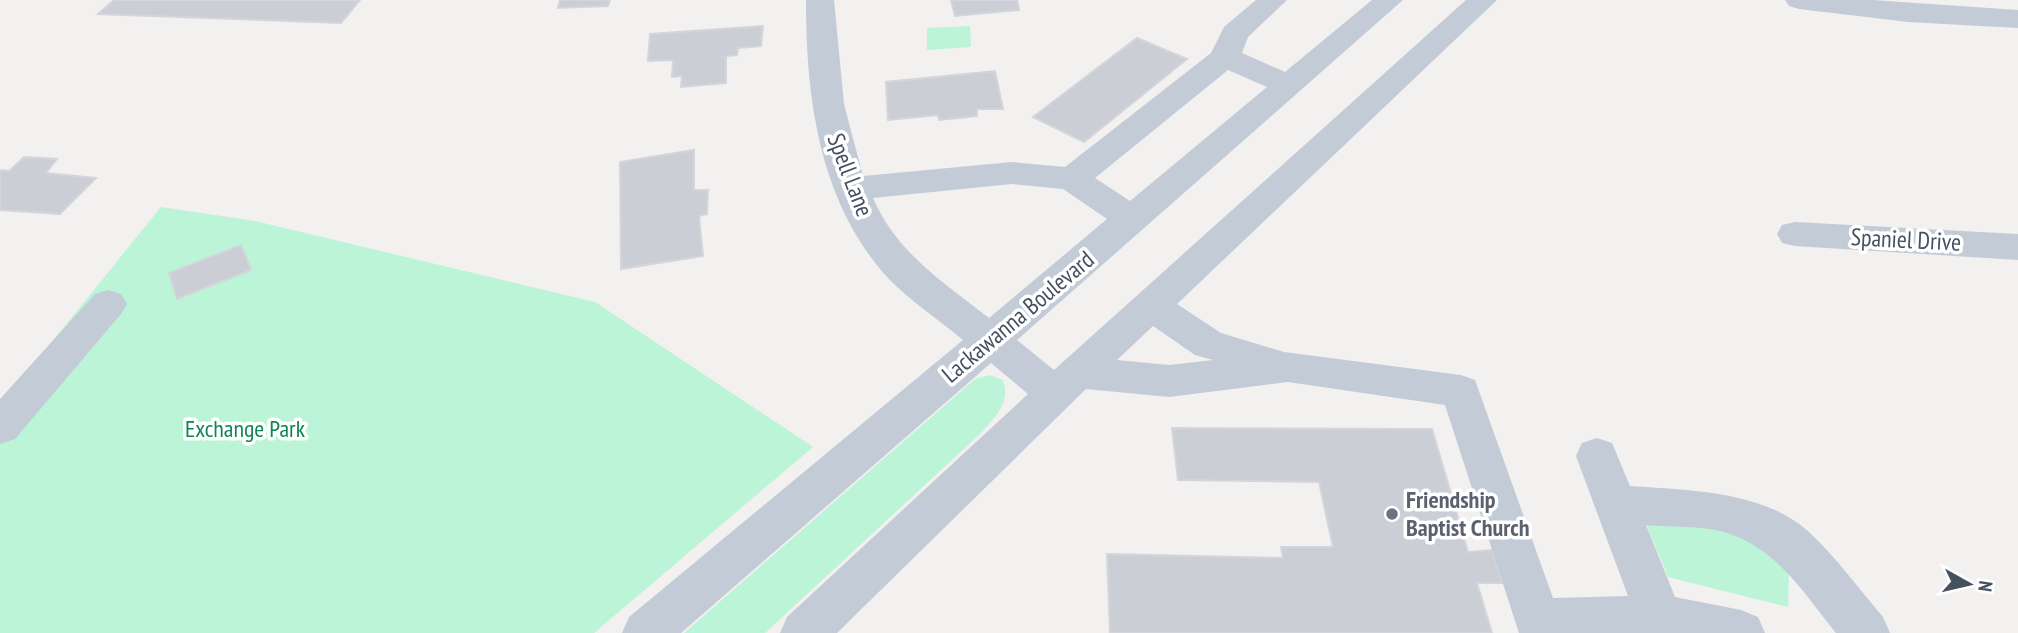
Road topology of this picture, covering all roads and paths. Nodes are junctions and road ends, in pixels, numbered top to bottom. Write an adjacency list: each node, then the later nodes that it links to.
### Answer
1 (820, 0): 10 (street, Spell Lane)
2 (1273, 0): 7 (street)
3 (1389, 0): 8 (street, Lackawanna Boulevard)
4 (1483, 0): 15 (street)
5 (1799, 0): 6 (street)
6 (2018, 19)
7 (1224, 57): 8 (street); 9 (street)
8 (1289, 85): 11 (street, Lackawanna Boulevard)
9 (1072, 179): 10 (street); 11 (street)
10 (853, 188): 16 (street, Spell Lane)
11 (1132, 219): 16 (street, Lackawanna Boulevard)
12 (1795, 234): 13 (street, Spaniel Drive)
13 (2018, 247)
14 (108, 304): 19 (street)
15 (1150, 305): 17 (street); 18 (street)
16 (990, 341): 18 (street, Spell Lane); 23 (street, Lackawanna Boulevard)
17 (1288, 367): 18 (street); 22 (street)
18 (1066, 383): 24 (street)
19 (0, 427)
20 (1597, 456): 21 (street)
21 (1615, 504): 22 (street); 26 (street)
22 (1660, 618): 25 (street)
23 (646, 633)
24 (804, 633)
25 (1741, 633)
26 (1866, 633)

